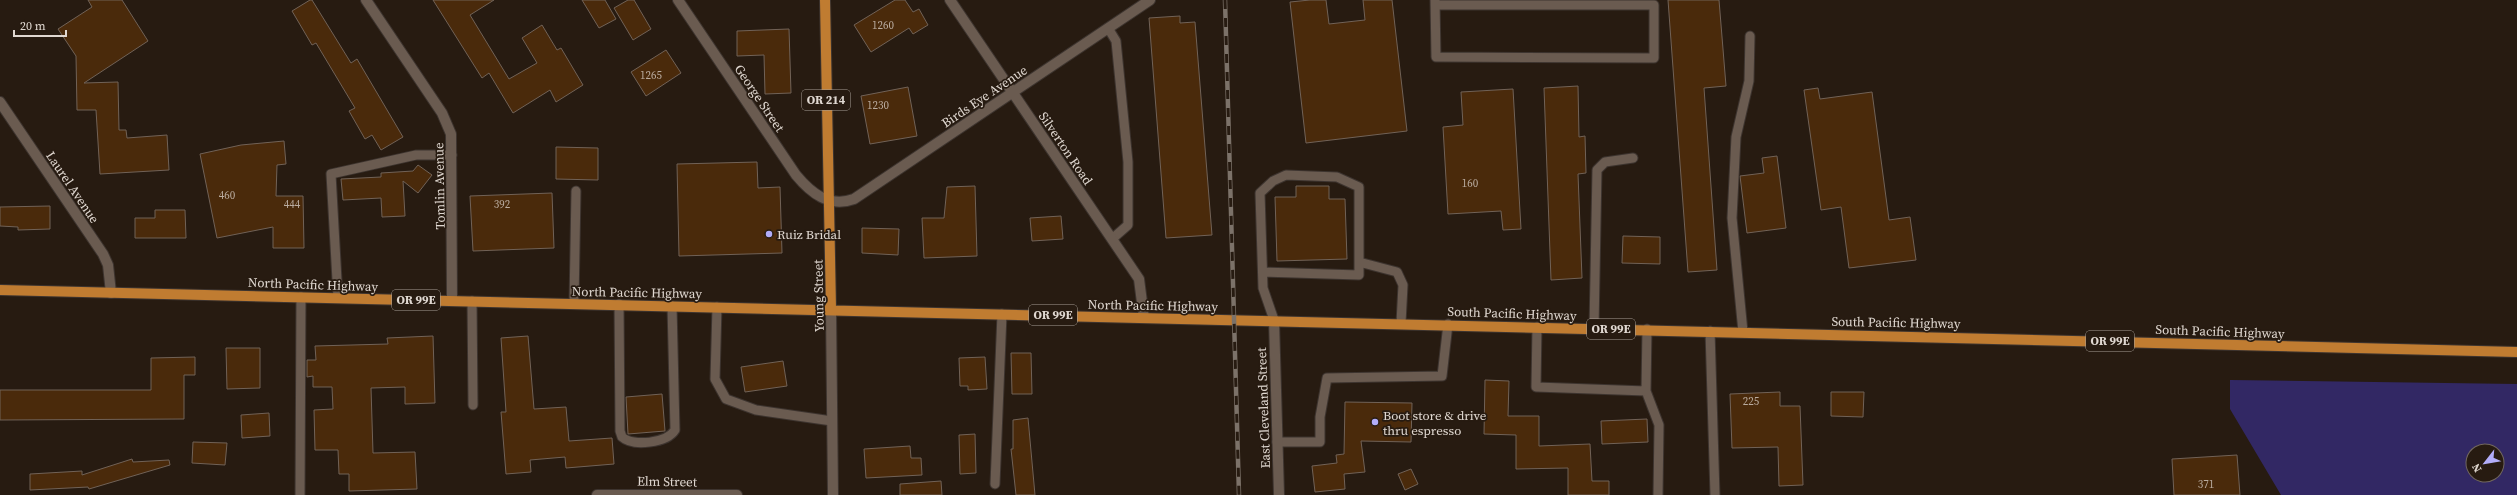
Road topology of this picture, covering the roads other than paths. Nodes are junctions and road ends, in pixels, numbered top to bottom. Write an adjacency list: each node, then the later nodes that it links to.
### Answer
1 (366, 0): 11 (street, Tomlin Avenue)
2 (678, 0): 14 (street, George Street)
3 (825, 0): 14 (main road, Young Street / OR 214)
4 (950, 0): 9 (street, Silverton Road)
5 (1150, 0): 7 (street, Birds Eye Avenue)
6 (1435, 2): 6 (lane)
7 (1108, 28): 9 (street, Birds Eye Avenue); 15 (lane)
8 (1750, 36): 38 (lane)
9 (1013, 92): 14 (street, Birds Eye Avenue); 15 (street, Silverton Road)
10 (0, 102): 19 (street, Laurel Avenue)
11 (452, 155): 21 (lane); 22 (street, Tomlin Avenue)
12 (1633, 158): 35 (lane)
13 (576, 191): 24 (lane)
14 (829, 200): 28 (main road, Young Street / OR 214)
15 (1112, 240): 30 (street, Silverton Road)
16 (1359, 262): 17 (lane); 17 (lane); 32 (lane)
17 (1264, 272): 31 (lane)
18 (0, 290): 19 (main road, North Pacific Highway / OR 99E)
19 (111, 293): 20 (main road, North Pacific Highway / OR 99E)
20 (301, 297): 21 (main road, North Pacific Highway / OR 99E); 45 (lane)
21 (338, 298): 22 (main road, North Pacific Highway / OR 99E)
22 (452, 300): 23 (main road, North Pacific Highway / OR 99E)
23 (472, 301): 24 (main road, North Pacific Highway / OR 99E); 41 (lane)
24 (574, 303): 25 (main road, North Pacific Highway / OR 99E)
25 (619, 304): 26 (main road, North Pacific Highway / OR 99E); 26 (lane)
26 (672, 306): 27 (main road, North Pacific Highway / OR 99E)
27 (717, 307): 28 (main road, North Pacific Highway / OR 99E); 42 (lane)
28 (831, 309): 29 (main road, North Pacific Highway / OR 99E); 42 (street, Young Street)
29 (1002, 314): 30 (main road, North Pacific Highway / OR 99E); 44 (lane)
30 (1144, 318): 31 (main road, North Pacific Highway / OR 99E)
31 (1274, 320): 32 (main road, South Pacific Highway / OR 99E); 43 (street, East Cleveland Street)
32 (1401, 323): 33 (main road, South Pacific Highway / OR 99E)
33 (1448, 324): 34 (main road, South Pacific Highway / OR 99E); 43 (lane)
34 (1537, 327): 35 (main road, South Pacific Highway / OR 99E); 40 (lane)
35 (1594, 328): 36 (main road, South Pacific Highway / OR 99E)
36 (1647, 330): 37 (main road, South Pacific Highway / OR 99E); 40 (lane)
37 (1710, 331): 38 (main road, South Pacific Highway / OR 99E); 51 (lane)
38 (1743, 332): 39 (main road, South Pacific Highway / OR 99E)
39 (2517, 352)
40 (1646, 391): 50 (lane)
41 (473, 405)
42 (832, 421): 48 (street, Young Street)
43 (1277, 442): 49 (street, East Cleveland Street)
44 (995, 484)
45 (300, 495)
46 (597, 495): 47 (street, Elm Street)
47 (737, 495)
48 (833, 495)
49 (1279, 495)
50 (1658, 495)
51 (1715, 495)

